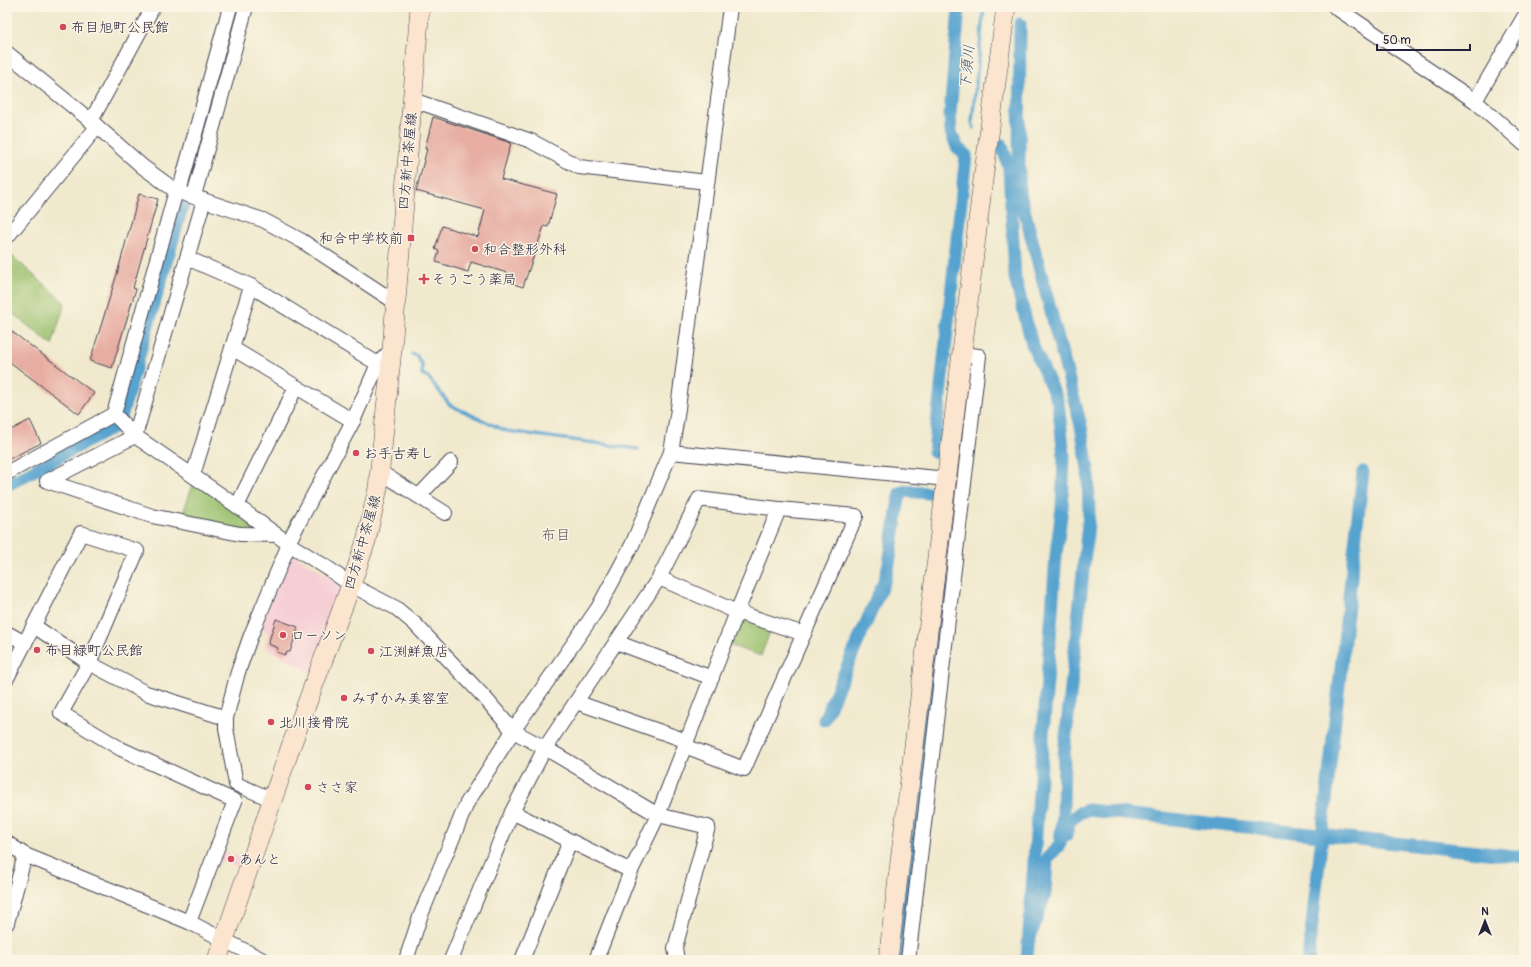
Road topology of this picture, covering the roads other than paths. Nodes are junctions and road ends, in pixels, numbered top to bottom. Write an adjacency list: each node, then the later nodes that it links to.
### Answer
1 (153, 7): 12 (street)
2 (230, 7): 15 (street)
3 (246, 7): 15 (street)
4 (420, 7): 10 (main road, 四方新中茶屋線)
5 (730, 7): 14 (street)
6 (1006, 7): 22 (main road)
7 (1335, 7): 11 (street)
8 (1524, 17): 11 (street)
9 (7, 53): 12 (street)
10 (413, 100): 14 (street); 19 (main road, 四方新中茶屋線)
11 (1475, 101): 13 (street)
12 (94, 124): 15 (street); 16 (street)
13 (1524, 144)
14 (707, 182): 28 (street)
15 (188, 194): 17 (street); 19 (street); 25 (street)
16 (7, 237)
17 (187, 258): 18 (street); 27 (street)
18 (251, 286): 20 (street); 23 (street)
19 (396, 302): 21 (main road, 四方新中茶屋線)
20 (232, 348): 24 (street); 32 (street)
21 (392, 349): 23 (street); 30 (main road, 四方新中茶屋線)
22 (962, 354): 33 (main road); 76 (street)
23 (378, 364): 26 (street)
24 (296, 387): 26 (street); 35 (street)
25 (119, 419): 27 (street); 31 (street)
26 (353, 421): 39 (street)
27 (135, 436): 32 (street); 38 (street)
28 (671, 452): 33 (street); 53 (street)
29 (451, 462): 34 (street)
30 (380, 472): 34 (street); 41 (main road, 四方新中茶屋線)
31 (7, 473)
32 (193, 476): 35 (street)
33 (947, 479): 75 (main road)
34 (419, 496): 37 (street)
35 (237, 506): 38 (street)
36 (779, 509): 40 (street); 42 (street); 45 (street)
37 (445, 513)
38 (276, 535): 39 (street)
39 (289, 544): 41 (street); 52 (street)
40 (659, 578): 42 (street); 46 (street)
41 (351, 585): 53 (street); 57 (main road, 四方新中茶屋線)
42 (737, 612): 45 (street); 50 (street)
43 (34, 626): 47 (street); 48 (street); 48 (street)
44 (7, 634): 47 (street)
45 (804, 634): 54 (street)
46 (616, 642): 50 (street); 51 (street)
47 (25, 643): 49 (street)
48 (89, 663): 52 (street); 58 (street)
49 (7, 678)
50 (712, 678): 54 (street)
51 (576, 702): 54 (street); 55 (street)
52 (226, 718): 56 (street)
53 (513, 731): 55 (street); 70 (street)
54 (686, 744): 60 (street)
55 (545, 748): 59 (street); 60 (street)
56 (236, 784): 57 (street); 58 (street)
57 (273, 800): 67 (main road, 四方新中茶屋線)
58 (235, 801): 65 (street)
59 (512, 812): 61 (street); 71 (street)
60 (658, 815): 64 (street); 74 (street)
61 (570, 841): 64 (street); 72 (street)
62 (7, 843): 63 (street)
63 (25, 855): 65 (street); 66 (street)
64 (631, 871): 73 (street)
65 (189, 922): 67 (street)
66 (7, 923)
67 (224, 940): 68 (main road, 四方新中茶屋線); 69 (street)
68 (217, 960)
69 (263, 960)
70 (406, 960)
71 (451, 960)
72 (522, 960)
73 (596, 960)
74 (677, 960)
75 (888, 960)
76 (908, 960)

